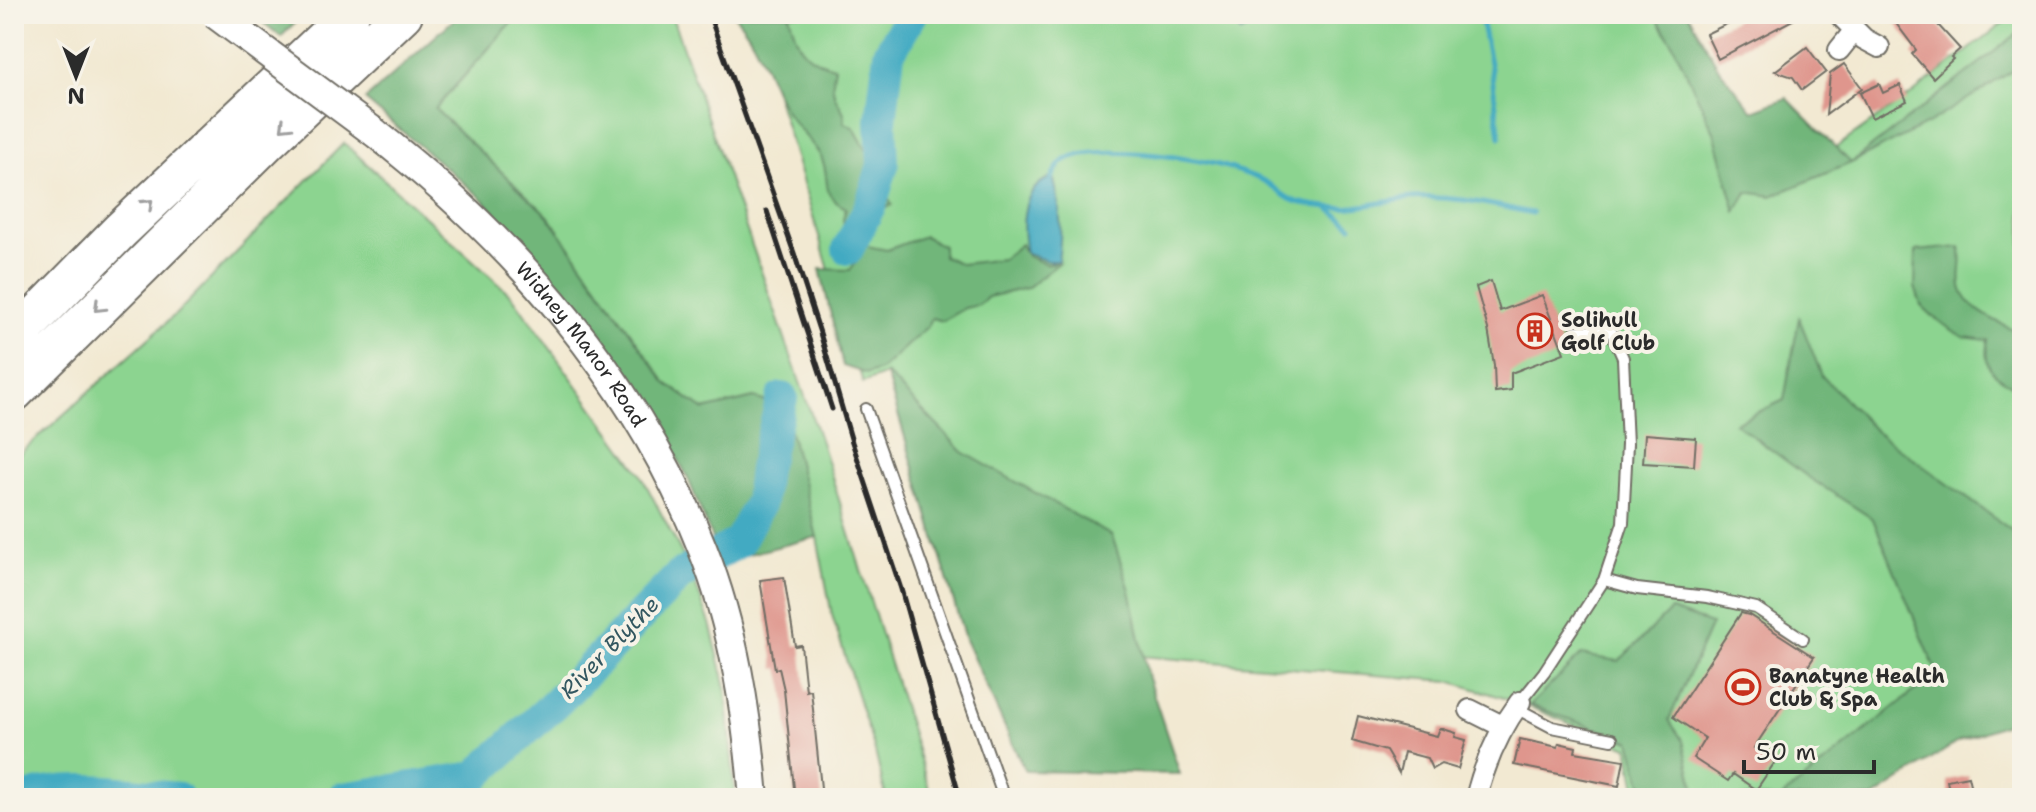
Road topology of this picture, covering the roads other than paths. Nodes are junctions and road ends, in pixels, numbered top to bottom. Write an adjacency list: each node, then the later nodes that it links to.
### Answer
1 (215, 14): 18 (street, Widney Manor Road, bridge)
2 (350, 14): 9 (highway, one-way to 2)
3 (403, 14): 10 (highway, one-way to 10)
4 (1839, 14): 5 (street)
5 (1855, 30): 6 (street); 7 (street)
6 (1879, 47)
7 (1839, 50)
8 (1576, 331): 12 (lane)
9 (14, 339)
10 (14, 392)
11 (866, 409): 19 (lane)
12 (1604, 580): 13 (lane); 14 (lane)
13 (1803, 639)
14 (1518, 705): 16 (street); 17 (lane)
15 (1470, 710): 16 (street)
16 (1502, 726): 20 (street)
17 (1612, 739)
18 (754, 798)
19 (1004, 798)
20 (1476, 798)

